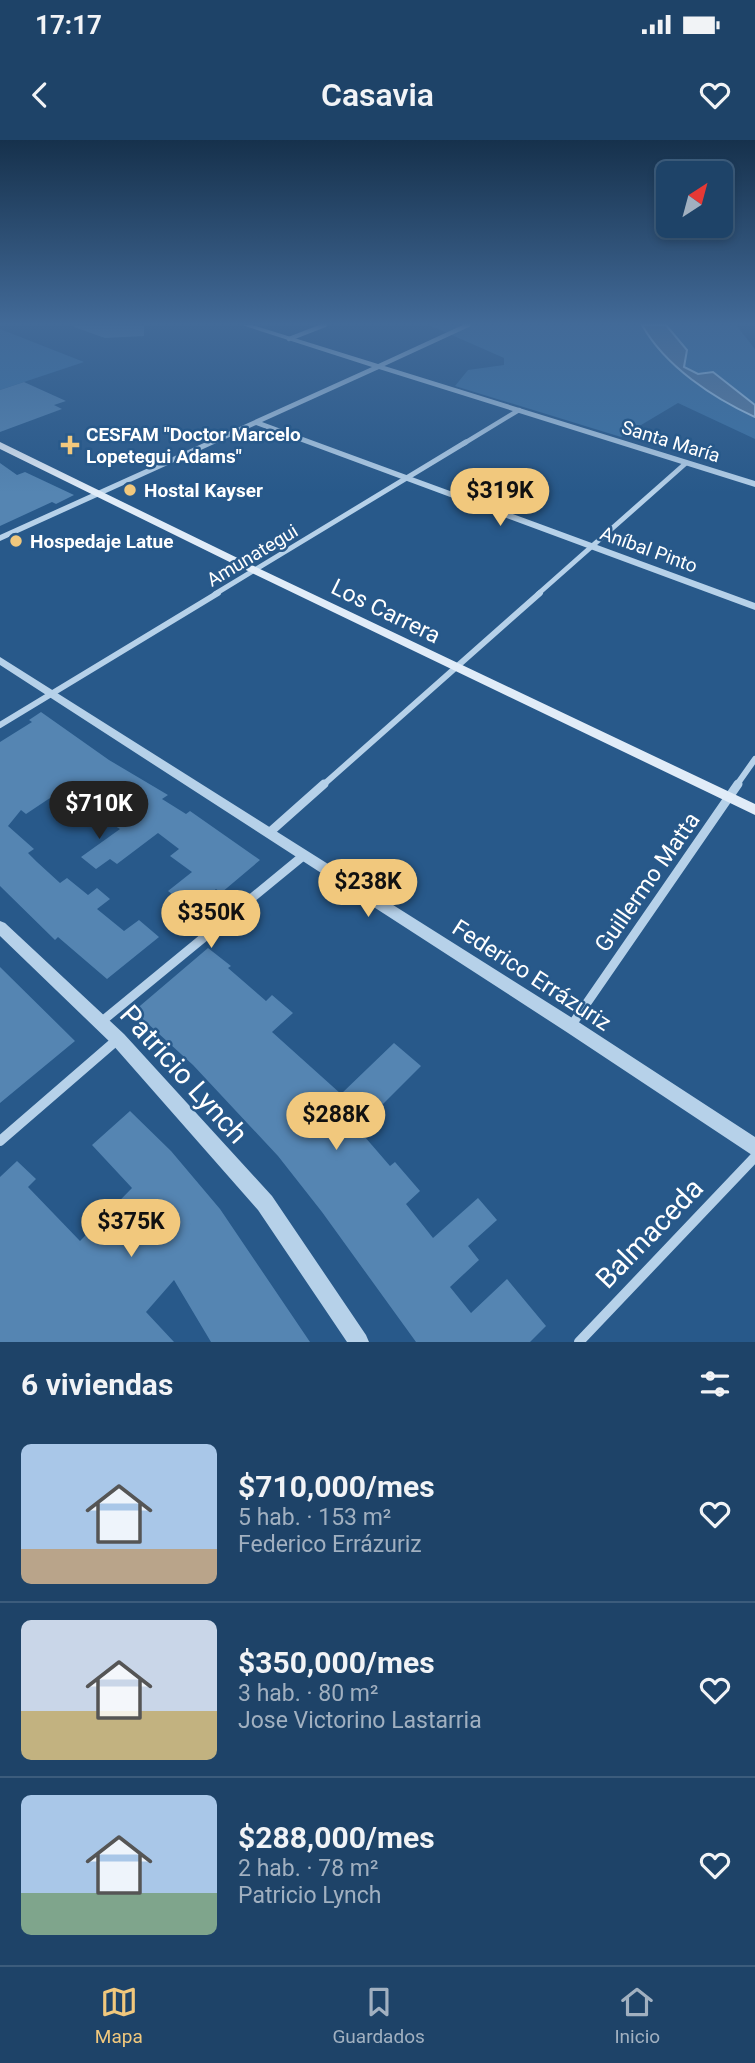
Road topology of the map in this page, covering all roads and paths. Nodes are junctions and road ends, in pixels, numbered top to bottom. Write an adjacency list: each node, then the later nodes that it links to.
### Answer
1 (346, 381): 4 (street)
2 (424, 381): 3 (street, Santa María)
3 (519, 410): 6 (street, Santa María); 7 (street, Amunategui)
4 (255, 422): 7 (street, Aníbal Pinto); 9 (street)
5 (0, 445): 9 (main road, Los Carrera)
6 (687, 463): 8 (street, Santa María); 11 (street)
7 (408, 478): 11 (street, Aníbal Pinto); 12 (street, Amunategui)
8 (755, 484)
9 (98, 493): 10 (street); 12 (main road, Los Carrera)
10 (0, 538)
11 (592, 547): 13 (street, Aníbal Pinto); 15 (street)
12 (256, 571): 15 (main road, Los Carrera); 16 (street, Amunategui)
13 (755, 607)
14 (0, 660): 16 (street, Federico Errázuriz)
15 (455, 667): 19 (main road, Los Carrera); 21 (street)
16 (53, 694): 17 (street, Amunategui); 21 (street, Federico Errázuriz)
17 (0, 725)
18 (755, 759): 19 (street, Guillermo Matta)
19 (728, 798): 20 (main road, Los Carrera); 25 (street, Guillermo Matta)
20 (755, 810)
21 (270, 832): 22 (street, Federico Errázuriz)
22 (303, 856): 24 (street); 25 (street, Federico Errázuriz)
23 (0, 927): 24 (street, Patricio Lynch)
24 (101, 1021): 26 (street, Patricio Lynch)
25 (570, 1026): 28 (street, Federico Errázuriz)
26 (118, 1039): 27 (street); 30 (street, Patricio Lynch)
27 (0, 1140)
28 (755, 1148)
29 (755, 1157): 31 (street, Balmaceda)
30 (359, 1342)
31 (579, 1342)

